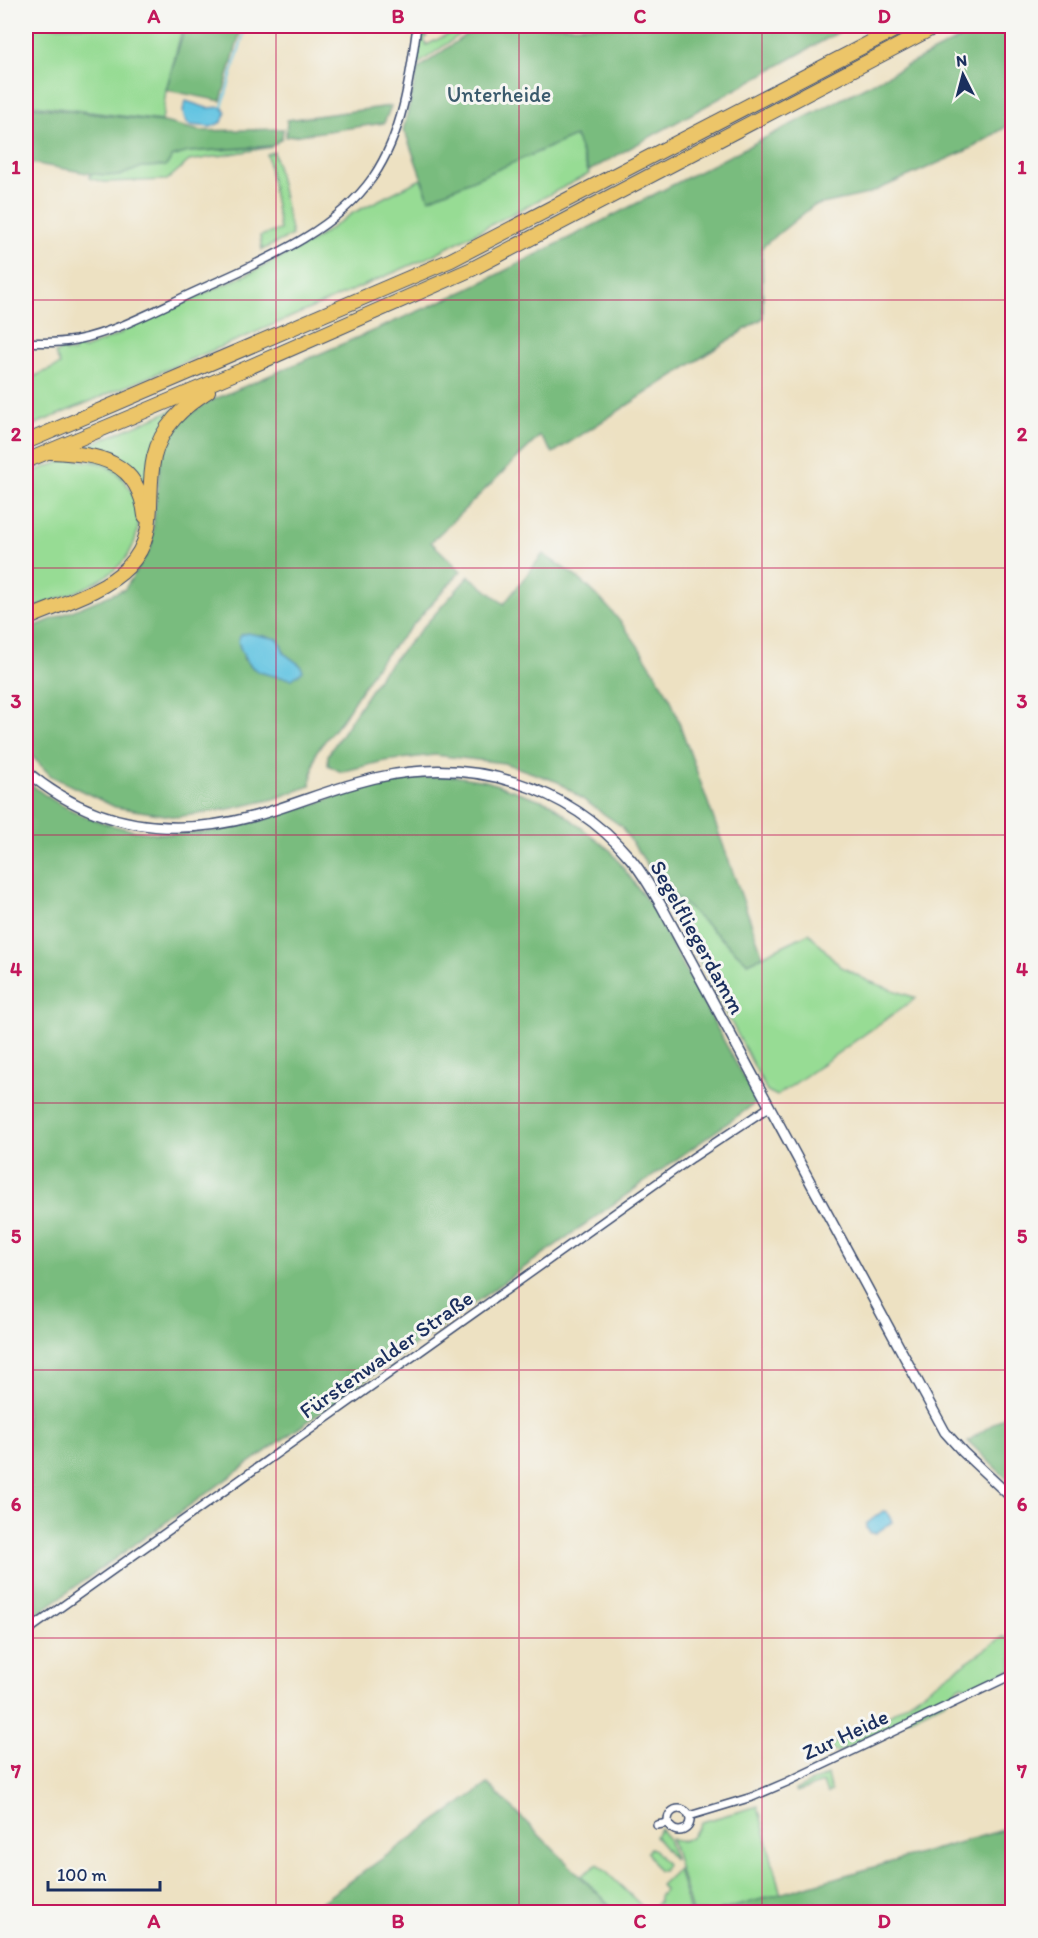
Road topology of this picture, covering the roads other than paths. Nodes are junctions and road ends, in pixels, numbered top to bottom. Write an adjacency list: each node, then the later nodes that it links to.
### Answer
1 (417, 26): 4 (street)
2 (902, 26): 6 (highway)
3 (936, 26): 5 (highway)
4 (26, 342)
5 (240, 371): 7 (highway); 9 (highway)
6 (26, 442)
7 (46, 452): 8 (highway); 9 (highway)
8 (26, 461)
9 (147, 533): 10 (highway)
10 (26, 619)
11 (26, 771): 12 (street, Segelfliegerdamm)
12 (769, 1107): 13 (street, Segelfliegerdamm); 14 (street, Fürstenwalder Straße)
13 (1012, 1498)
14 (26, 1632)
15 (1012, 1675): 16 (street, Zur Heide)
16 (689, 1816): 17 (street, Zur Heide); 17 (street, Zur Heide)
17 (668, 1823): 18 (street, Zur Heide)
18 (657, 1825)

